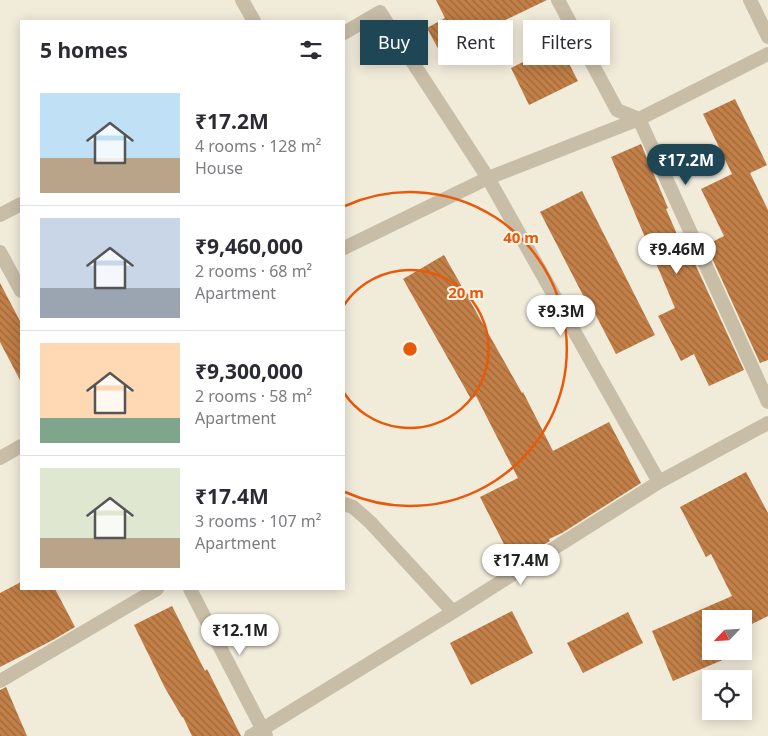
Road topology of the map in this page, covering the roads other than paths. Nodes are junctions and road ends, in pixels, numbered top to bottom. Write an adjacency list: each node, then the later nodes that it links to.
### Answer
1 (242, 0): 4 (street)
2 (558, 0): 8 (street)
3 (750, 0): 6 (street)
4 (253, 20)
5 (345, 32): 9 (street)
6 (768, 37)
7 (768, 54): 8 (street)
8 (639, 119): 9 (street); 15 (street)
9 (488, 178): 12 (street); 19 (street)
10 (20, 205): 11 (street)
11 (0, 215)
12 (345, 248)
13 (0, 252): 14 (street)
14 (20, 289)
15 (768, 402)
16 (768, 423): 19 (street)
17 (20, 447): 18 (street)
18 (0, 458)
19 (659, 482): 23 (street)
20 (345, 504): 23 (street)
21 (155, 590): 24 (street)
22 (190, 590): 25 (street)
23 (452, 612): 25 (street)
24 (0, 682)
25 (260, 734)

